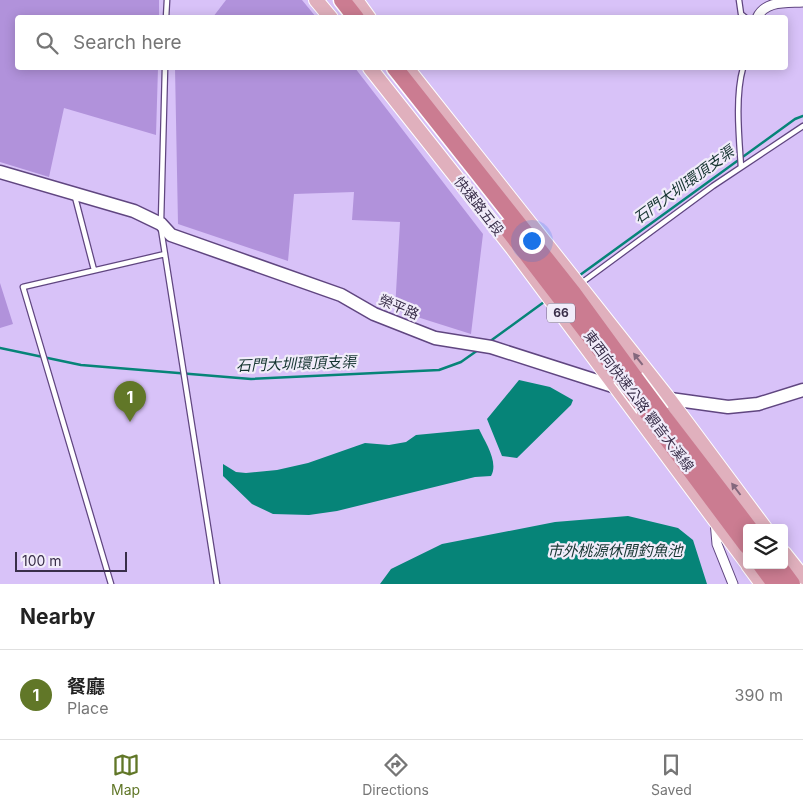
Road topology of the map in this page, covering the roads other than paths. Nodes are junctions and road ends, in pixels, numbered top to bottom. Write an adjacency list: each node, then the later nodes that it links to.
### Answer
1 (167, 0): 8 (lane)
2 (316, 0): 9 (main road)
3 (330, 0): 10 (highway)
4 (342, 0): 11 (highway)
5 (356, 0): 12 (main road)
6 (739, 0): 13 (lane)
7 (803, 2): 14 (street)
8 (166, 15)
9 (328, 15)
10 (341, 15)
11 (354, 15)
12 (367, 15)
13 (742, 15)
14 (758, 15)
15 (165, 70): 25 (lane)
16 (372, 70): 29 (main road, 快速路五段 / 66)
17 (384, 70): 28 (highway, 東西向快速公路 觀音大溪線 / 66)
18 (397, 70): 28 (highway, 東西向快速公路 觀音大溪線 / 66)
19 (408, 70): 28 (main road, 66)
20 (742, 70): 22 (lane)
21 (803, 126): 22 (lane)
22 (741, 165): 28 (lane)
23 (0, 172): 24 (street, 榮平路)
24 (74, 194): 25 (street, 榮平路); 27 (lane)
25 (161, 224): 26 (lane); 29 (street, 榮平路)
26 (165, 254): 27 (lane); 43 (lane)
27 (94, 270): 42 (lane)
28 (565, 288): 29 (highway, 東西向快速公路 觀音大溪線 / 66); 31 (main road, 66, one-way to 28)
29 (624, 381): 31 (street, 榮平路); 32 (main road, 快速路五段 / 66); 33 (highway, 東西向快速公路 觀音大溪線 / 66, bridge); 35 (highway, 東西向快速公路 觀音大溪線 / 66, bridge)
30 (803, 390): 31 (street, 榮平路)
31 (669, 399): 34 (main road, 66, one-way to 31)
32 (715, 520): 36 (main road, 快速路五段 / 66); 44 (street)
33 (746, 524)
34 (762, 524)
35 (743, 541)
36 (743, 558)
37 (788, 558): 41 (main road)
38 (751, 569): 45 (main road, 快速路五段 / 66)
39 (764, 569): 46 (highway)
40 (781, 569): 47 (highway)
41 (803, 577)
42 (111, 584)
43 (217, 584)
44 (733, 584)
45 (762, 584)
46 (775, 584)
47 (792, 584)

